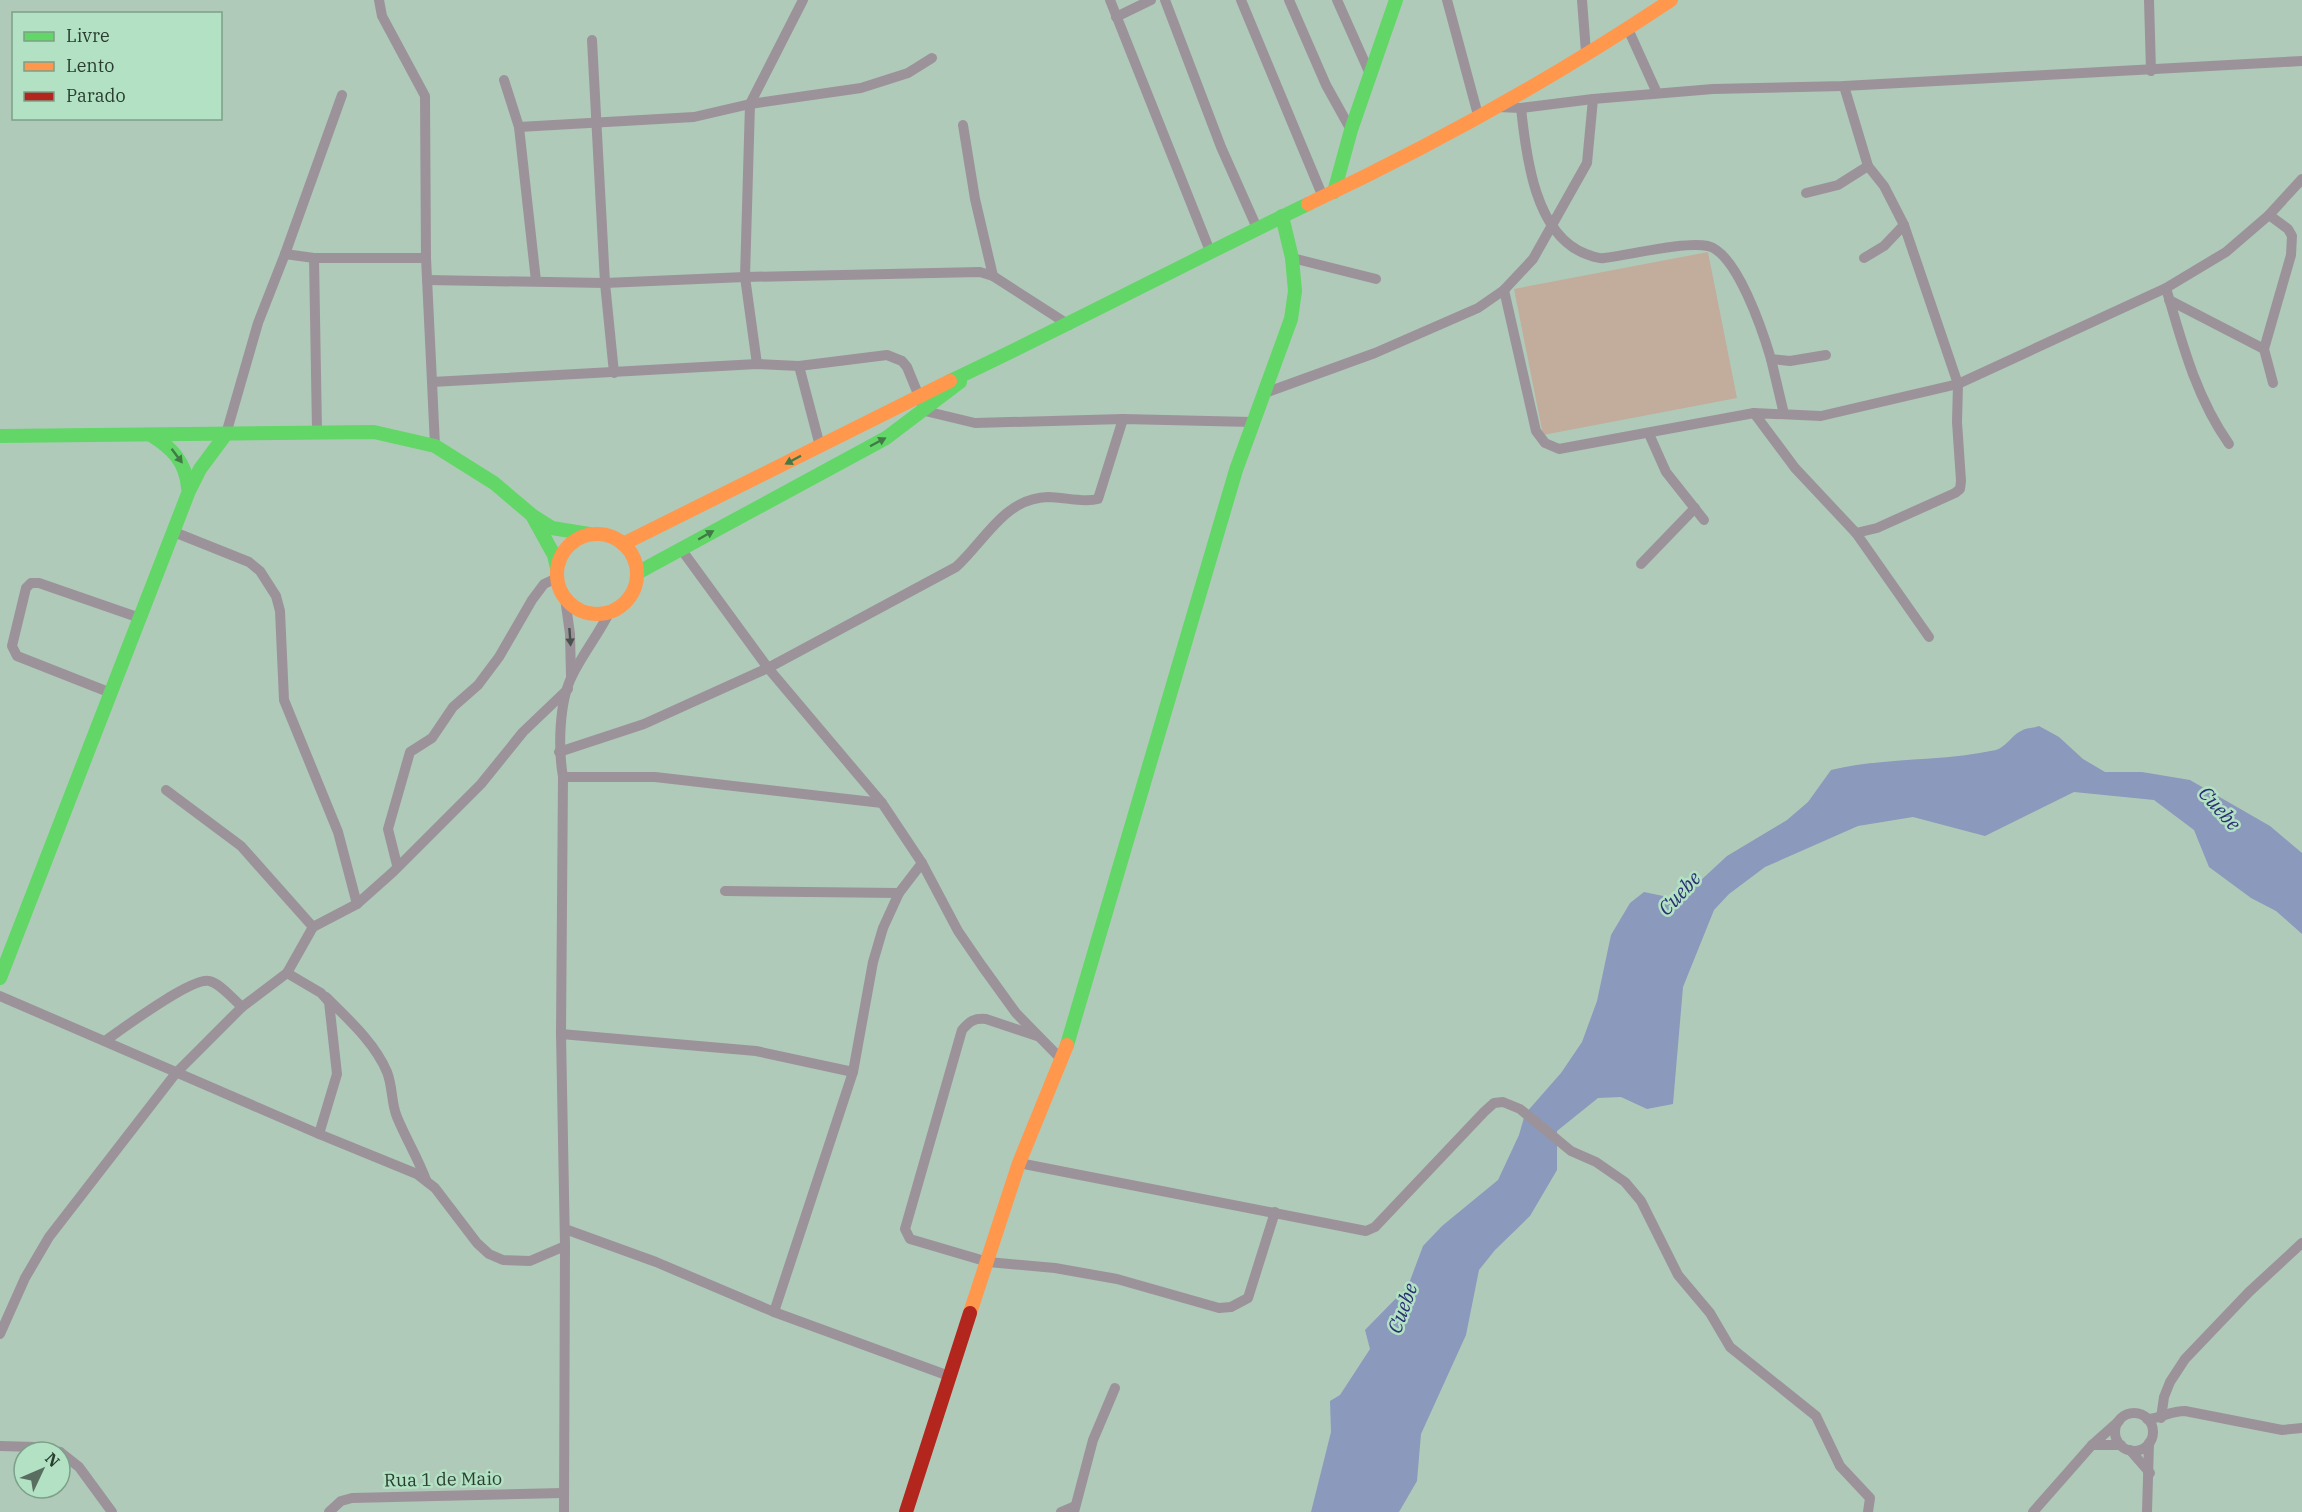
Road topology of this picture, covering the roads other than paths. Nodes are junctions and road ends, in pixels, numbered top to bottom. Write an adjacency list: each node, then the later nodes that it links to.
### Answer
1 (380, 0): 47 (street)
2 (803, 0): 27 (street)
3 (1110, 0): 14 (street)
4 (1151, 0): 14 (street)
5 (1165, 0): 43 (street)
6 (1241, 0): 38 (street)
7 (1289, 0): 34 (street)
8 (1337, 0): 21 (street)
9 (1396, 0): 21 (main road)
10 (1447, 0): 30 (street)
11 (1582, 0): 17 (street)
12 (1671, 0): 15 (main road)
13 (2149, 0): 20 (street)
14 (1116, 17): 44 (street)
15 (1628, 29): 17 (main road); 24 (street)
16 (592, 40): 31 (street)
17 (1586, 52): 28 (main road)
18 (932, 58): 27 (street)
19 (2302, 61): 20 (street)
20 (2151, 71): 23 (street)
21 (1370, 74): 34 (main road)
22 (504, 80): 33 (street)
23 (1844, 86): 24 (street); 35 (street)
24 (1657, 93): 26 (street)
25 (342, 94): 45 (street)
26 (1593, 99): 29 (street); 42 (street)
27 (750, 104): 31 (street); 51 (street)
28 (1495, 107): 29 (street); 30 (main road)
29 (1521, 108): 42 (street)
30 (1478, 115): 38 (main road)
31 (595, 121): 33 (street); 55 (street)
32 (963, 125): 50 (street)
33 (519, 127): 54 (street)
34 (1351, 130): 38 (main road)
35 (1868, 166): 37 (street); 41 (street)
36 (2302, 179): 39 (street)
37 (1806, 193)
38 (1329, 194): 40 (main road)
39 (2269, 215): 56 (street); 60 (street)
40 (1282, 216): 43 (main road); 48 (main road)
41 (1904, 225): 49 (street); 69 (street)
42 (1550, 226): 57 (street); 62 (street)
43 (1257, 228): 44 (main road)
44 (1210, 251): 59 (main road)
45 (285, 254): 46 (street); 78 (street)
46 (314, 258): 47 (street); 77 (street)
47 (426, 258): 53 (street)
48 (1292, 258): 52 (street); 70 (main road)
49 (1864, 258)
50 (993, 276): 51 (street); 59 (street)
51 (744, 277): 55 (street); 63 (street)
52 (1376, 279)
53 (427, 280): 54 (street); 67 (street)
54 (536, 281): 55 (street)
55 (605, 283): 66 (street)
56 (2166, 288): 58 (street); 69 (street)
57 (1504, 290): 70 (street); 79 (street)
58 (2169, 300): 60 (street); 82 (street)
59 (1069, 324): 65 (main road)
60 (2264, 349): 68 (street)
61 (1826, 355): 62 (street)
62 (1771, 359): 74 (street)
63 (757, 364): 64 (street); 66 (street)
64 (799, 366): 71 (street); 84 (street)
65 (977, 368): 71 (main road); 72 (main road)
66 (614, 373): 67 (street)
67 (432, 382): 83 (street)
68 (2272, 383)
69 (1958, 384): 74 (street); 90 (street)
70 (1261, 394): 76 (main road)
71 (919, 395): 72 (street); 84 (main road)
72 (925, 411): 75 (street); 93 (main road, one-way to 72)
73 (1754, 413): 74 (street); 79 (street); 90 (street)
74 (1784, 414)
75 (1123, 418): 76 (street); 101 (street)
76 (1252, 422): 123 (main road)
77 (317, 431): 78 (main road); 83 (main road)
78 (226, 434): 80 (main road); 85 (main road)
79 (1649, 434): 86 (street)
80 (150, 435): 81 (main road); 85 (main road, one-way to 85)
81 (0, 436)
82 (2229, 444)
83 (435, 446): 87 (main road)
84 (820, 446): 92 (main road, one-way to 92)
85 (188, 488): 89 (main road)
86 (1695, 508): 88 (street); 94 (street)
87 (533, 516): 91 (main road); 95 (main road)
88 (1704, 520)
89 (174, 532): 99 (main road); 113 (street)
90 (1856, 533): 100 (street)
91 (589, 534): 92 (main road); 95 (main road)
92 (623, 544): 96 (main road)
93 (681, 549): 96 (main road); 101 (street)
94 (1641, 564)
95 (557, 573): 97 (main road); 110 (street)
96 (637, 573): 98 (main road)
97 (565, 598): 98 (main road); 102 (street, one-way to 102)
98 (610, 611): 102 (street)
99 (140, 618): 104 (main road); 104 (street)
100 (1929, 637)
101 (768, 668): 105 (street); 108 (street)
102 (571, 677): 103 (street)
103 (568, 688): 105 (street); 110 (street)
104 (111, 693): 116 (main road)
105 (559, 752): 106 (street)
106 (563, 777): 108 (street); 120 (street)
107 (166, 790): 114 (street)
108 (882, 803): 109 (street)
109 (922, 863): 112 (street); 121 (street)
110 (397, 864): 113 (street)
111 (725, 891): 112 (street)
112 (899, 893): 124 (street)
113 (357, 904): 114 (street)
114 (313, 927): 115 (street)
115 (287, 973): 118 (street); 119 (street)
116 (0, 978)
117 (0, 996): 122 (street)
118 (326, 998): 126 (street); 128 (street)
119 (242, 1008): 122 (street); 125 (street)
120 (561, 1034): 124 (street); 130 (street)
121 (1037, 1036): 123 (street); 133 (street)
122 (105, 1041): 125 (street)
123 (1062, 1060): 127 (main road)
124 (853, 1072): 134 (street)
125 (176, 1073): 126 (street); 135 (street)
126 (319, 1134): 128 (street)
127 (1018, 1164): 129 (street); 133 (main road)
128 (426, 1180): 132 (street)
129 (1275, 1212): 133 (street); 154 (street)
130 (565, 1229): 132 (street); 134 (street)
131 (2302, 1243): 138 (street)
132 (565, 1246): 147 (street)
133 (988, 1262): 136 (main road)
134 (774, 1312): 136 (street)
135 (0, 1334)
136 (949, 1376): 152 (main road)
137 (1115, 1388): 148 (street)
138 (2161, 1418): 139 (street); 141 (street)
139 (2147, 1419): 140 (street); 142 (street)
140 (2119, 1421): 143 (street); 144 (street)
141 (2302, 1428)
142 (2149, 1443): 144 (street); 146 (street)
143 (2092, 1445): 144 (street); 155 (street)
144 (2125, 1448): 146 (street)
145 (72, 1461): 149 (street)
146 (2150, 1473): 156 (street)
147 (563, 1493): 150 (street, Rua 1 de Maio); 151 (street)
148 (1074, 1509): 153 (street)
149 (112, 1512)
150 (329, 1512)
151 (564, 1512)
152 (906, 1512)
153 (1061, 1512)
154 (1868, 1512)
155 (2032, 1512)
156 (2147, 1512)

